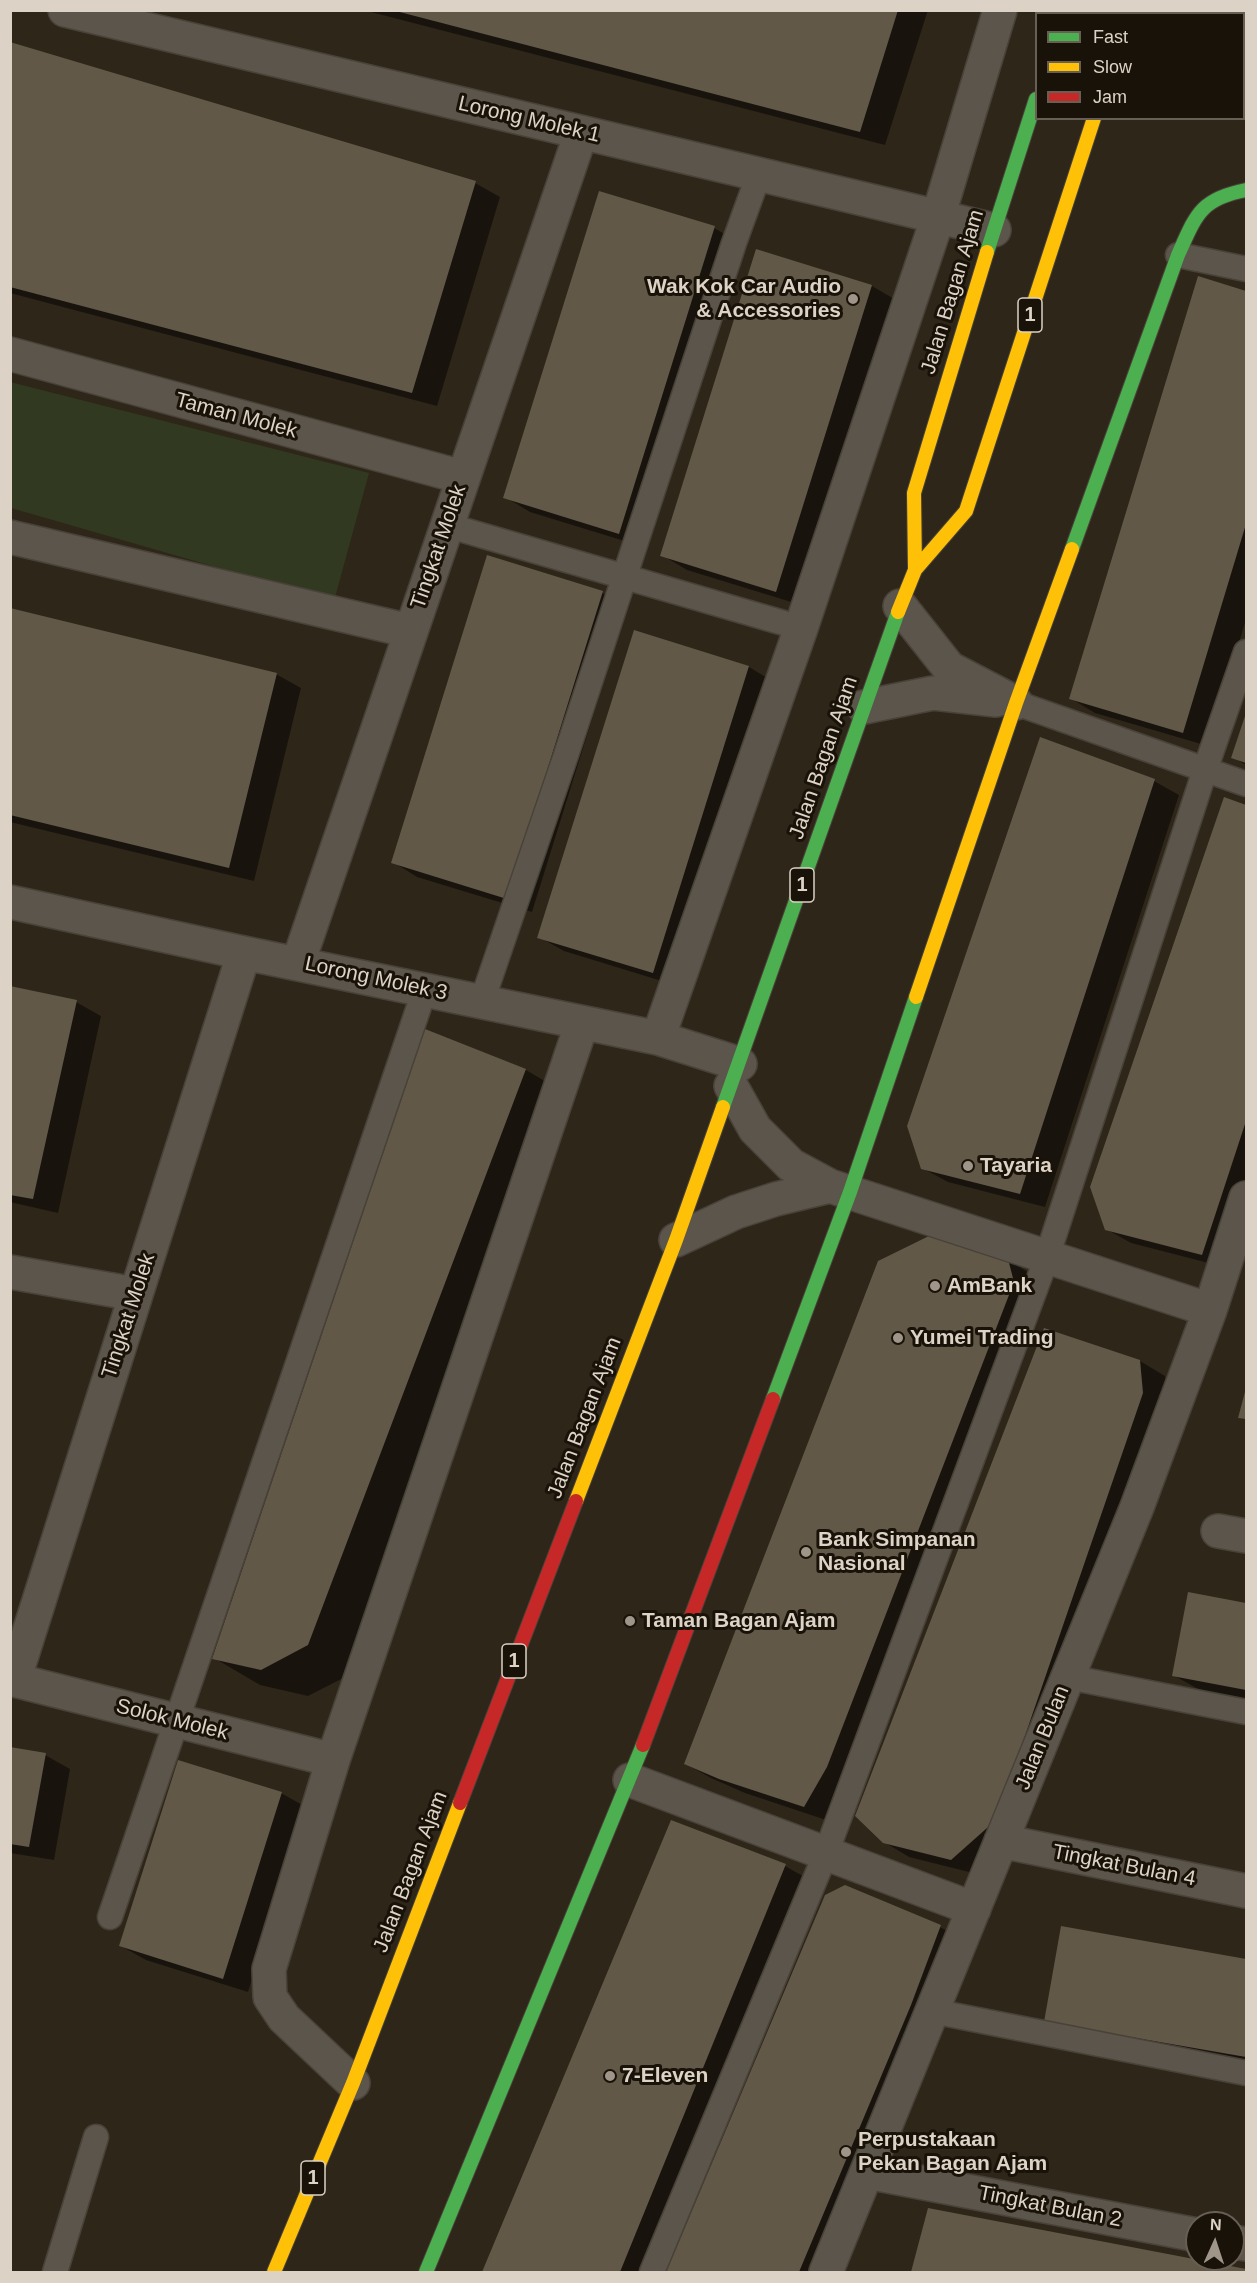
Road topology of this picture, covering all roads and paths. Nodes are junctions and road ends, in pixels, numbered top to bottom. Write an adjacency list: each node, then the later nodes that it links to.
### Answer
1 (64, 10): 5 (street, Lorong Molek 1)
2 (1000, 10): 8 (street)
3 (1035, 102): 9 (main road, Jalan Bagan Ajam / 1)
4 (1093, 120): 16 (main road, Jalan Bagan Ajam / 1)
5 (581, 133): 6 (street, Lorong Molek 1); 13 (street, Tingkat Molek)
6 (759, 174): 8 (street, Lorong Molek 1); 17 (lane)
7 (1246, 190): 10 (main road)
8 (938, 217): 9 (street, Lorong Molek 1); 19 (street)
9 (994, 230): 16 (main road, Jalan Bagan Ajam / 1)
10 (1178, 255): 11 (lane); 22 (main road)
11 (1246, 269)
12 (10, 354): 13 (street, Taman Molek)
13 (462, 477): 14 (street, Tingkat Molek)
14 (446, 525): 17 (lane); 20 (street, Tingkat Molek)
15 (10, 537): 20 (street)
16 (915, 570): 18 (main road, Jalan Bagan Ajam / 1)
17 (625, 577): 19 (lane); 30 (lane)
18 (900, 606): 22 (street); 23 (main road, Jalan Bagan Ajam / 1)
19 (801, 628): 32 (street)
20 (411, 631): 28 (street, Tingkat Molek)
21 (1246, 652): 24 (lane)
22 (1016, 703): 23 (street); 24 (lane); 34 (main road)
23 (864, 707): 33 (main road, Jalan Bagan Ajam / 1)
24 (1205, 770): 25 (lane); 37 (lane)
25 (1246, 784)
26 (10, 902): 27 (street, Lorong Molek 3)
27 (244, 953): 28 (street, Lorong Molek 3); 39 (street, Tingkat Molek)
28 (298, 963): 29 (street, Lorong Molek 3)
29 (425, 989): 30 (street, Lorong Molek 3); 44 (lane)
30 (482, 1001): 31 (street, Lorong Molek 3)
31 (582, 1023): 32 (street, Lorong Molek 3); 45 (street)
32 (658, 1038): 33 (street, Lorong Molek 3)
33 (735, 1075): 34 (street); 36 (main road, Jalan Bagan Ajam / 1)
34 (840, 1189): 36 (street); 37 (street); 46 (main road)
35 (1246, 1198): 40 (street, Jalan Bulan)
36 (676, 1240): 54 (main road, Jalan Bagan Ajam / 1)
37 (1047, 1257): 40 (street); 48 (lane)
38 (10, 1272): 39 (street)
39 (135, 1294): 42 (street, Tingkat Molek)
40 (1210, 1310): 41 (street, Jalan Bulan)
41 (1068, 1677): 43 (lane); 47 (street, Jalan Bulan)
42 (12, 1680): 44 (street, Solok Molek)
43 (1246, 1712)
44 (177, 1722): 45 (street, Solok Molek); 51 (lane)
45 (333, 1760): 54 (street)
46 (630, 1780): 48 (street); 60 (main road)
47 (1001, 1841): 49 (street, Tingkat Bulan 4); 50 (street, Jalan Bulan)
48 (826, 1853): 50 (street); 61 (lane)
49 (1246, 1890)
50 (974, 1909): 52 (street, Jalan Bulan)
51 (110, 1917)
52 (932, 2012): 53 (lane); 56 (street, Jalan Bulan)
53 (1246, 2073)
54 (353, 2083): 59 (main road, Jalan Bagan Ajam / 1)
55 (96, 2137): 58 (lane)
56 (867, 2172): 57 (street, Tingkat Bulan 2); 62 (street, Jalan Bulan)
57 (1185, 2233)
58 (55, 2272)
59 (274, 2272)
60 (426, 2272)
61 (652, 2272)
62 (826, 2272)

